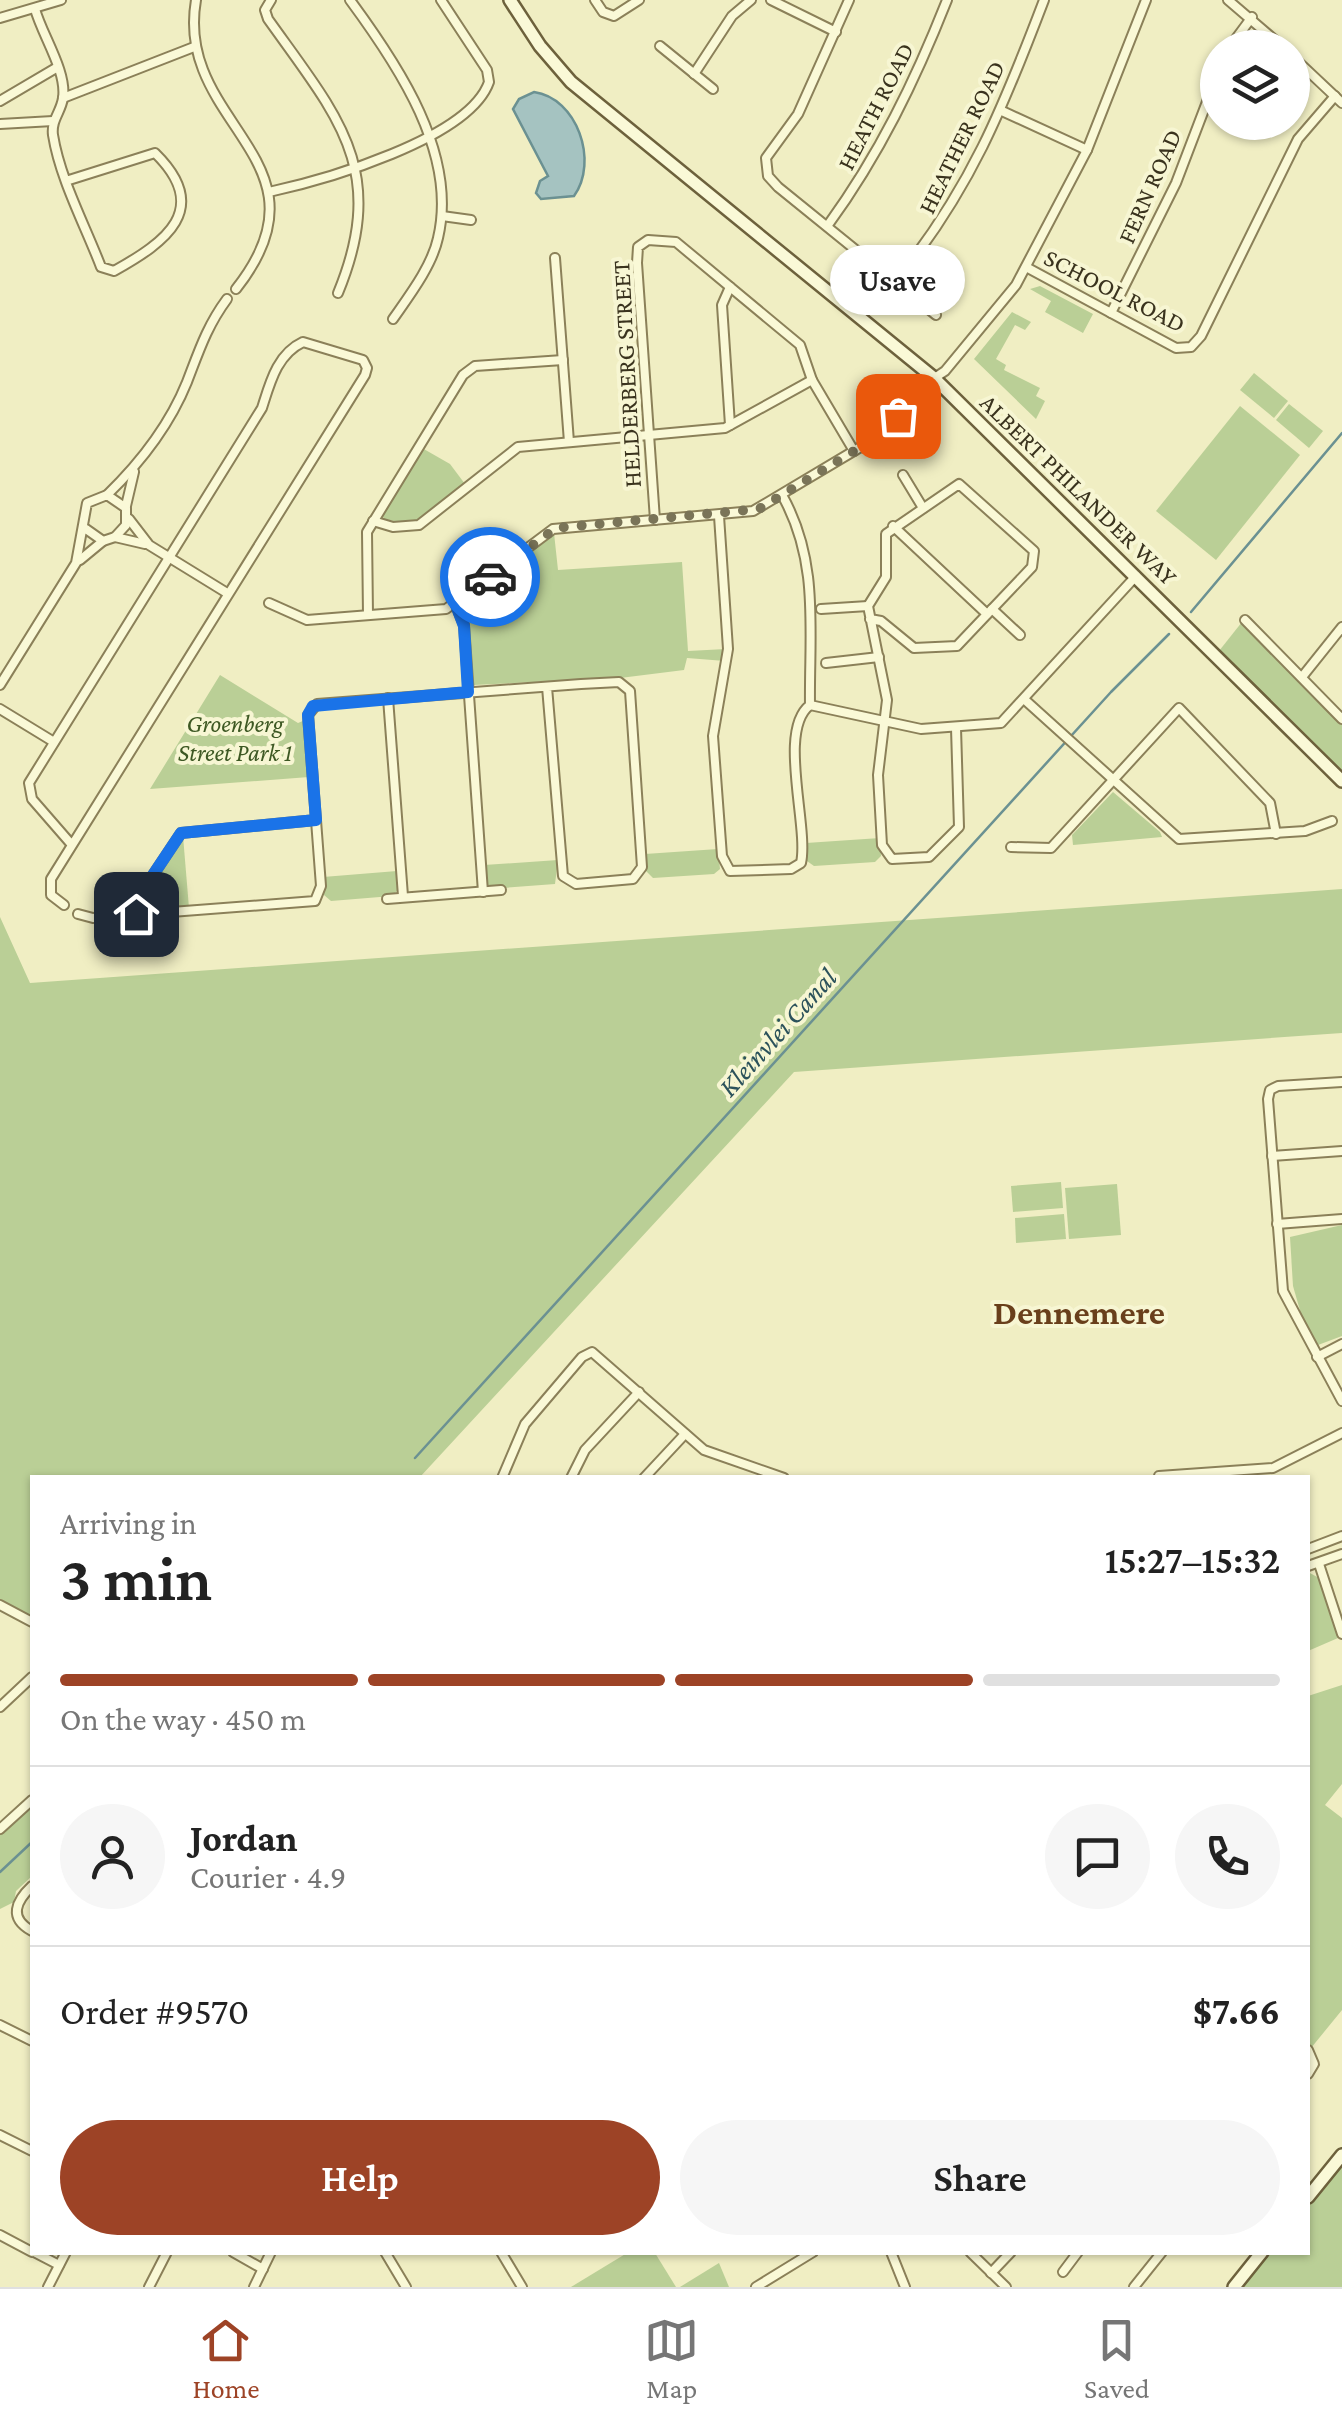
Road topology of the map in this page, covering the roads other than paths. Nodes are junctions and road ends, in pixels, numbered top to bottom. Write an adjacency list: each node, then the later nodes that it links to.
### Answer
1 (61, 0): 16 (street)
2 (196, 0): 23 (street)
3 (272, 0): 37 (street)
4 (350, 0): 35 (street)
5 (441, 0): 35 (street)
6 (510, 0): 54 (street, ALBERT PHILANDER WAY)
7 (595, 0): 8 (street)
8 (638, 0)
9 (751, 0): 26 (street)
10 (771, 0): 21 (street)
11 (849, 0): 21 (street)
12 (947, 0): 42 (street, HEATH ROAD)
13 (1044, 0): 31 (street, HEATHER ROAD)
14 (1146, 0): 36 (street)
15 (1228, 0): 17 (street)
16 (34, 10): 18 (street); 24 (street)
17 (1252, 17): 19 (street); 20 (street)
18 (0, 18)
19 (1242, 30)
20 (1265, 30)
21 (836, 32): 42 (street)
22 (660, 46): 26 (street)
23 (194, 47): 28 (street); 39 (street)
24 (56, 68): 28 (street); 30 (street)
25 (1310, 73): 29 (street)
26 (694, 74): 27 (street)
27 (713, 89)
28 (63, 98): 32 (street)
29 (1338, 100): 50 (street, SCHOOL ROAD)
30 (0, 101)
31 (1002, 111): 36 (street); 45 (street, HEATHER ROAD)
32 (53, 121): 34 (street); 38 (street)
33 (1200, 121): 50 (street, FERN ROAD)
34 (0, 124)
35 (428, 137): 37 (street); 40 (street)
36 (1087, 150): 44 (street)
37 (354, 168): 39 (street); 48 (street)
38 (69, 180): 38 (street)
39 (270, 192): 47 (street)
40 (442, 216): 41 (street); 52 (street)
41 (471, 220)
42 (828, 226): 45 (street)
43 (556, 258): 53 (street)
44 (1026, 267): 50 (street, SCHOOL ROAD); 54 (street)
45 (896, 280): 51 (street)
46 (730, 287): 55 (street, HELDERBERG STREET); 56 (street); 57 (street, HELDERBERG STREET)
47 (236, 289)
48 (338, 292)
49 (228, 299): 60 (street)
50 (1111, 313)
51 (936, 314)
52 (393, 318)
53 (563, 360): 58 (street); 68 (street)
54 (934, 378): 59 (street); 76 (street, ALBERT PHILANDER WAY)
55 (812, 380): 56 (street); 59 (street, HELDERBERG STREET)
56 (730, 425): 57 (street)
57 (648, 435): 58 (street); 67 (street, HELDERBERG STREET)
58 (569, 442): 68 (street)
59 (854, 452): 63 (street)
60 (136, 468): 62 (street); 65 (street)
61 (902, 475): 64 (street)
62 (107, 495): 65 (street); 70 (street)
63 (782, 496): 66 (street); 97 (street)
64 (923, 508): 69 (street); 82 (street)
65 (127, 512): 71 (street); 73 (street)
66 (718, 516): 67 (street); 97 (street)
67 (655, 520): 79 (street)
68 (373, 521): 83 (street)
69 (893, 526): 80 (street); 82 (street)
70 (86, 529): 72 (street); 75 (street)
71 (115, 537): 72 (street); 73 (street)
72 (103, 541): 75 (street)
73 (149, 545): 74 (street)
74 (169, 558): 77 (street); 77 (street); 103 (street)
75 (76, 563): 91 (street)
76 (1136, 576): 96 (street); 105 (street, ALBERT PHILANDER WAY)
77 (228, 594): 109 (street)
78 (269, 603): 83 (street)
79 (456, 605): 83 (street); 93 (street)
80 (868, 606): 81 (street); 84 (street)
81 (821, 609)
82 (990, 611): 84 (street); 87 (street)
83 (368, 615)
84 (870, 620): 88 (street)
85 (1245, 620): 90 (street)
86 (1342, 627): 90 (street)
87 (1020, 635)
88 (878, 657): 89 (street); 101 (street)
89 (826, 663)
90 (1302, 677): 100 (street)
91 (0, 684)
92 (547, 687): 92 (street); 93 (street)
93 (468, 692): 94 (street); 112 (street)
94 (388, 698): 106 (street); 113 (street)
95 (1170, 698): 98 (street)
96 (1025, 700): 102 (street); 104 (street)
97 (810, 706): 101 (street)
98 (1179, 708): 104 (street); 108 (street)
99 (0, 709): 103 (street)
100 (1342, 718)
101 (886, 723): 102 (street); 102 (street)
102 (956, 728)
103 (54, 742): 109 (street)
104 (1114, 780): 108 (street); 110 (street)
105 (1342, 781)
106 (316, 820): 117 (street); 117 (street)
107 (1332, 821): 108 (street)
108 (1276, 834)
109 (72, 845): 115 (street)
110 (1011, 847)
111 (501, 890): 112 (street)
112 (482, 892): 113 (street)
113 (403, 896): 114 (street)
114 (387, 899)
115 (64, 905)
116 (78, 914): 117 (street)
117 (136, 914)
118 (1342, 1082): 120 (street)
119 (1342, 1151): 120 (street)
120 (1272, 1156): 122 (street)
121 (1342, 1219): 122 (street)
122 (1277, 1224): 124 (street)
123 (1342, 1344): 124 (street)
124 (1317, 1357): 126 (street)
125 (639, 1392): 128 (street); 129 (street); 130 (street)
126 (1342, 1401)
127 (1342, 1433): 133 (street)
128 (685, 1434): 131 (street); 132 (street)
129 (503, 1475)
130 (572, 1475)
131 (647, 1475)
132 (775, 1475)
133 (1215, 1475)
134 (1342, 1536): 135 (street)
135 (1310, 1548)
136 (1342, 1554): 137 (street)
137 (1318, 1564): 138 (street); 141 (street)
138 (1310, 1566)
139 (0, 1605): 140 (street)
140 (30, 1621)
141 (1341, 1630)
142 (30, 1679): 143 (street)
143 (0, 1707)
144 (30, 1802): 145 (street)
145 (0, 1829)
146 (30, 1888): 147 (street)
147 (30, 1929)
148 (0, 2025): 149 (street)
149 (30, 2040)
150 (0, 2134): 151 (street)
151 (30, 2150)
152 (1342, 2155): 153 (street)
153 (1310, 2195)
154 (0, 2235): 155 (street)
155 (30, 2250)
156 (39, 2255): 170 (street)
157 (65, 2255): 170 (street)
158 (166, 2255): 175 (street)
159 (238, 2255): 171 (street)
160 (270, 2255): 171 (street)
161 (387, 2255): 177 (street)
162 (503, 2255): 178 (street)
163 (808, 2255): 179 (street)
164 (892, 2255): 180 (street)
165 (973, 2255): 173 (street)
166 (1008, 2255): 173 (street)
167 (1160, 2255): 182 (street)
168 (1260, 2255): 183 (street)
169 (1075, 2256): 172 (street)
170 (60, 2265): 174 (street)
171 (263, 2269): 176 (street)
172 (1063, 2272)
173 (991, 2273): 181 (street)
174 (48, 2287)
175 (150, 2287)
176 (254, 2287)
177 (406, 2287)
178 (522, 2287)
179 (756, 2287)
180 (905, 2287)
181 (1006, 2287)
182 (1134, 2287)
183 (1234, 2287)

